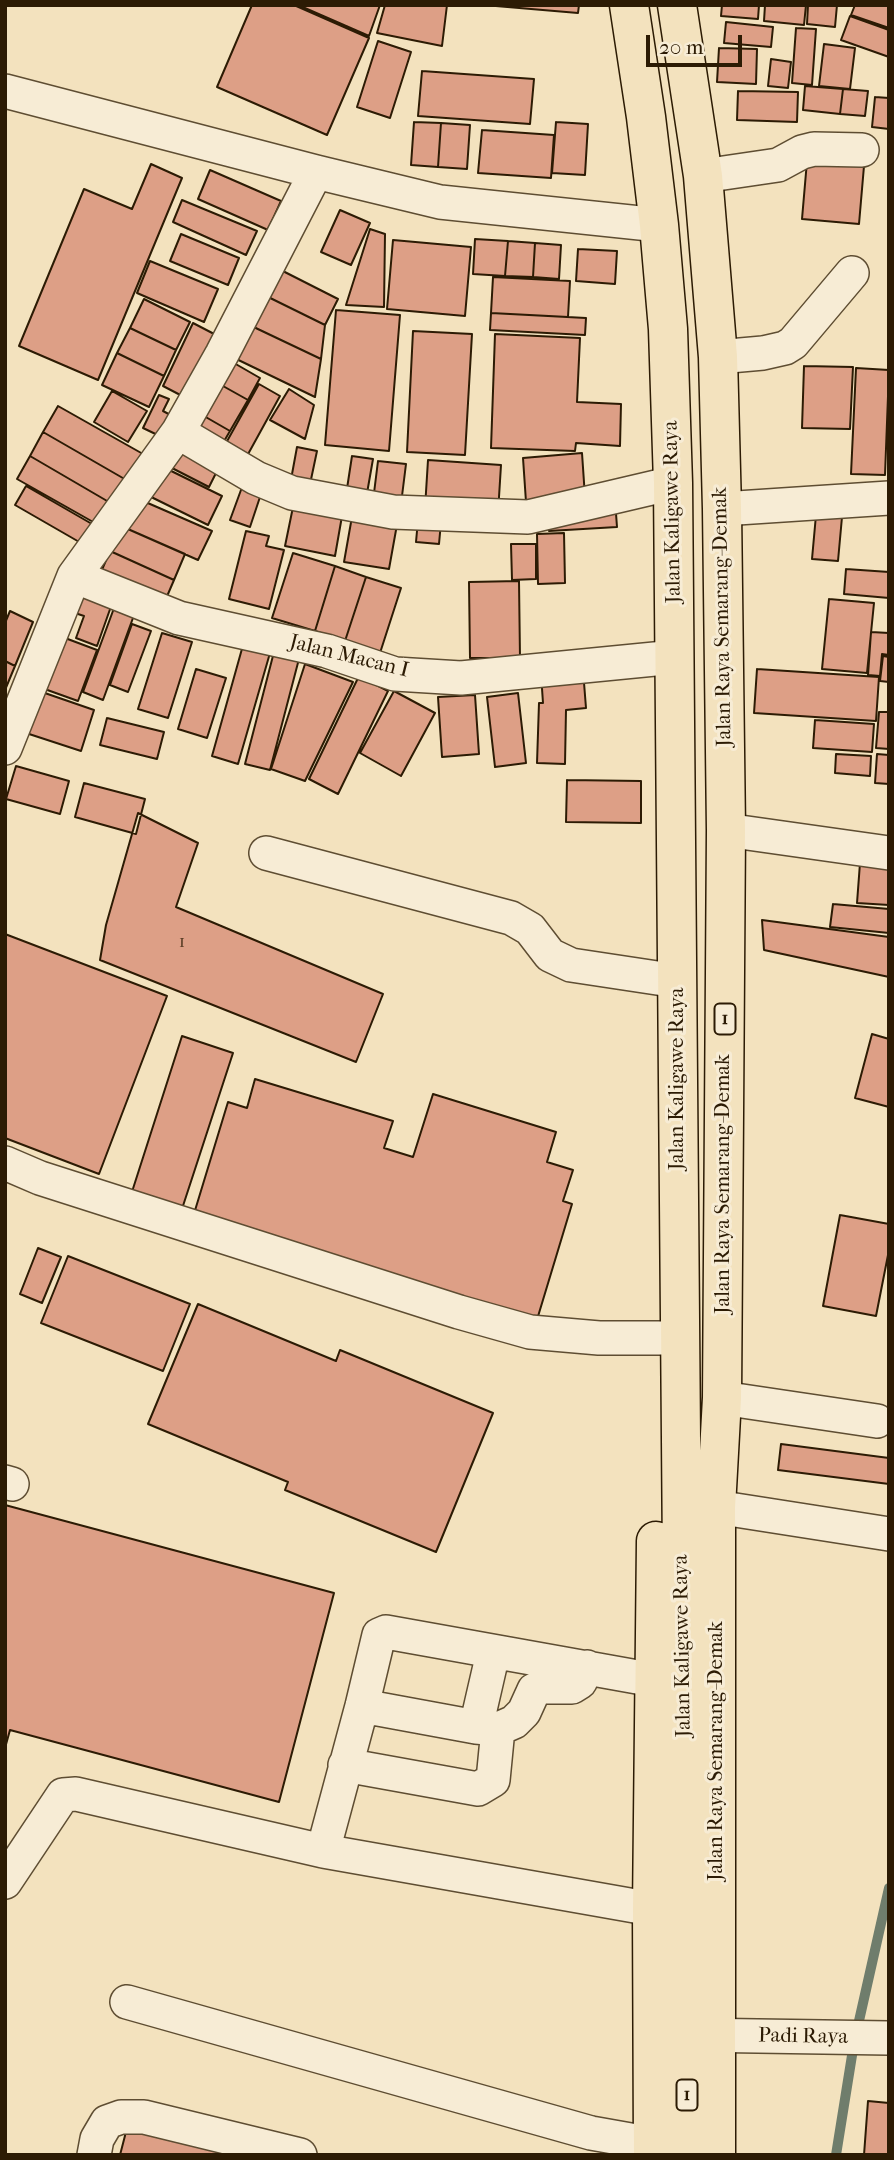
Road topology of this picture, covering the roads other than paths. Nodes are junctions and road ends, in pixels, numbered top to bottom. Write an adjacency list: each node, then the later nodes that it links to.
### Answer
1 (629, 5): 7 (highway, Jalan Kaligawe Raya / 1)
2 (677, 5): 6 (highway, Jalan Raya Semarang-Demak / 1)
3 (5, 91): 5 (street)
4 (862, 150): 6 (street)
5 (316, 172): 7 (street); 10 (street)
6 (703, 176): 9 (highway, Jalan Raya Semarang-Demak / 1)
7 (659, 225): 11 (highway, Jalan Kaligawe Raya / 1)
8 (852, 273): 9 (street)
9 (736, 355): 13 (highway, Jalan Raya Semarang-Demak / 1)
10 (178, 432): 11 (street); 14 (street)
11 (673, 483): 15 (highway, Jalan Kaligawe Raya / 1)
12 (889, 498): 13 (street)
13 (722, 509): 17 (highway, Jalan Raya Semarang-Demak / 1)
14 (74, 576): 15 (street, Jalan Macan I); 16 (street)
15 (675, 657): 20 (highway, Jalan Kaligawe Raya / 1)
16 (5, 748)
17 (726, 830): 19 (street); 24 (highway, Jalan Raya Semarang-Demak / 1)
18 (266, 853): 20 (street)
19 (889, 853)
20 (656, 978): 22 (highway, Jalan Kaligawe Raya / 1)
21 (5, 1163): 23 (street)
22 (678, 1191): 23 (highway); 37 (highway, Jalan Kaligawe Raya / 1)
23 (661, 1338): 29 (highway)
24 (722, 1398): 25 (street); 26 (highway, Jalan Raya Semarang-Demak / 1)
25 (877, 1421)
26 (716, 1507): 27 (street); 37 (highway, Jalan Raya Semarang-Demak / 1)
27 (889, 1534)
28 (493, 1653): 29 (street); 30 (street); 31 (street)
29 (618, 1673): 31 (street); 35 (highway)
30 (362, 1706): 31 (street); 32 (street)
31 (487, 1728): 32 (street)
32 (345, 1765): 33 (street)
33 (323, 1851): 34 (street); 35 (street)
34 (5, 1882)
35 (623, 1904): 39 (highway)
36 (127, 2001): 39 (street)
37 (702, 2035): 38 (street, Padi Raya); 39 (highway, Jalan Kaligawe Raya / 1); 42 (highway, Jalan Raya Semarang-Demak / 1)
38 (889, 2038)
39 (643, 2145)
40 (93, 2155): 41 (street)
41 (300, 2155)
42 (716, 2155)

